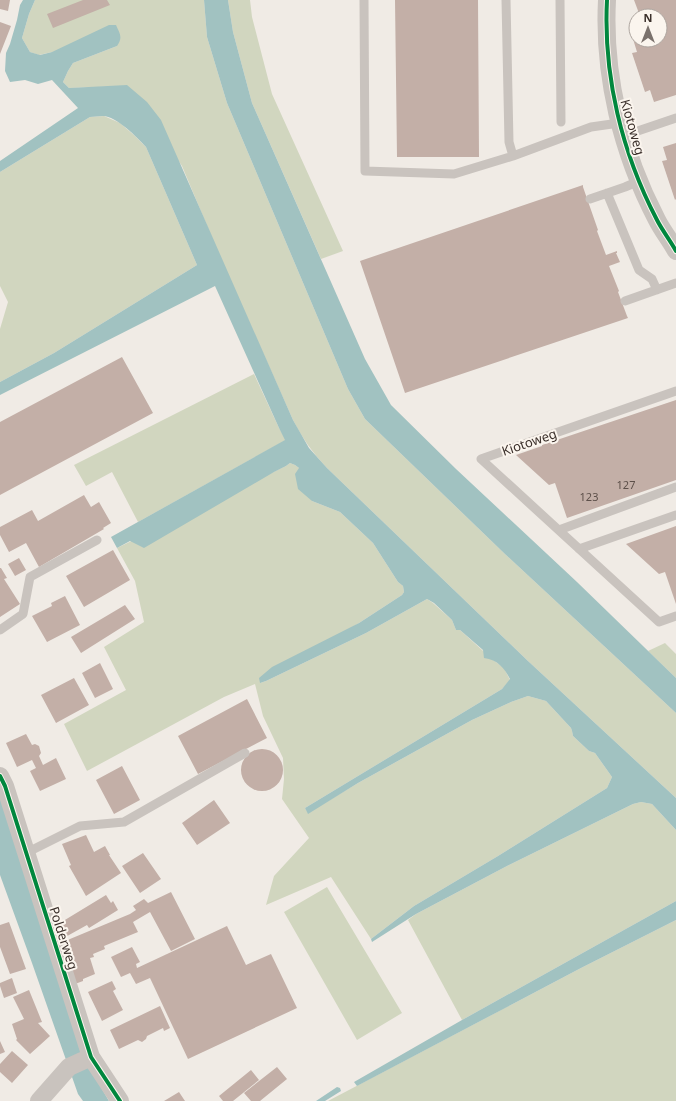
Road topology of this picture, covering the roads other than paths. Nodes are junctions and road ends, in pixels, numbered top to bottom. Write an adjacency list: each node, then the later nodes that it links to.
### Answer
1 (364, 0): 8 (lane)
2 (506, 0): 8 (lane)
3 (560, 0): 6 (lane)
4 (608, 0): 7 (street, Kiotoweg)
5 (676, 118): 7 (lane, Kiotoweg)
6 (561, 122)
7 (621, 130): 8 (lane); 9 (street, Kiotoweg)
8 (513, 156)
9 (639, 180): 10 (lane); 12 (street, Kiotoweg)
10 (607, 193): 11 (lane); 14 (lane)
11 (590, 199)
12 (676, 251)
13 (676, 283): 14 (lane)
14 (657, 290): 15 (lane)
15 (625, 300)
16 (676, 391): 19 (lane, Kiotoweg)
17 (676, 487): 19 (lane)
18 (676, 515): 21 (lane)
19 (559, 530): 21 (lane, Kiotoweg)
20 (97, 540): 23 (lane)
21 (579, 549): 22 (lane, Kiotoweg)
22 (676, 616)
23 (0, 630)
24 (245, 753): 26 (lane)
25 (0, 776): 26 (street, Polderweg)
26 (26, 853): 27 (street, Polderweg)
27 (82, 1061): 28 (street); 29 (street, Polderweg)
28 (39, 1101)
29 (120, 1101)

